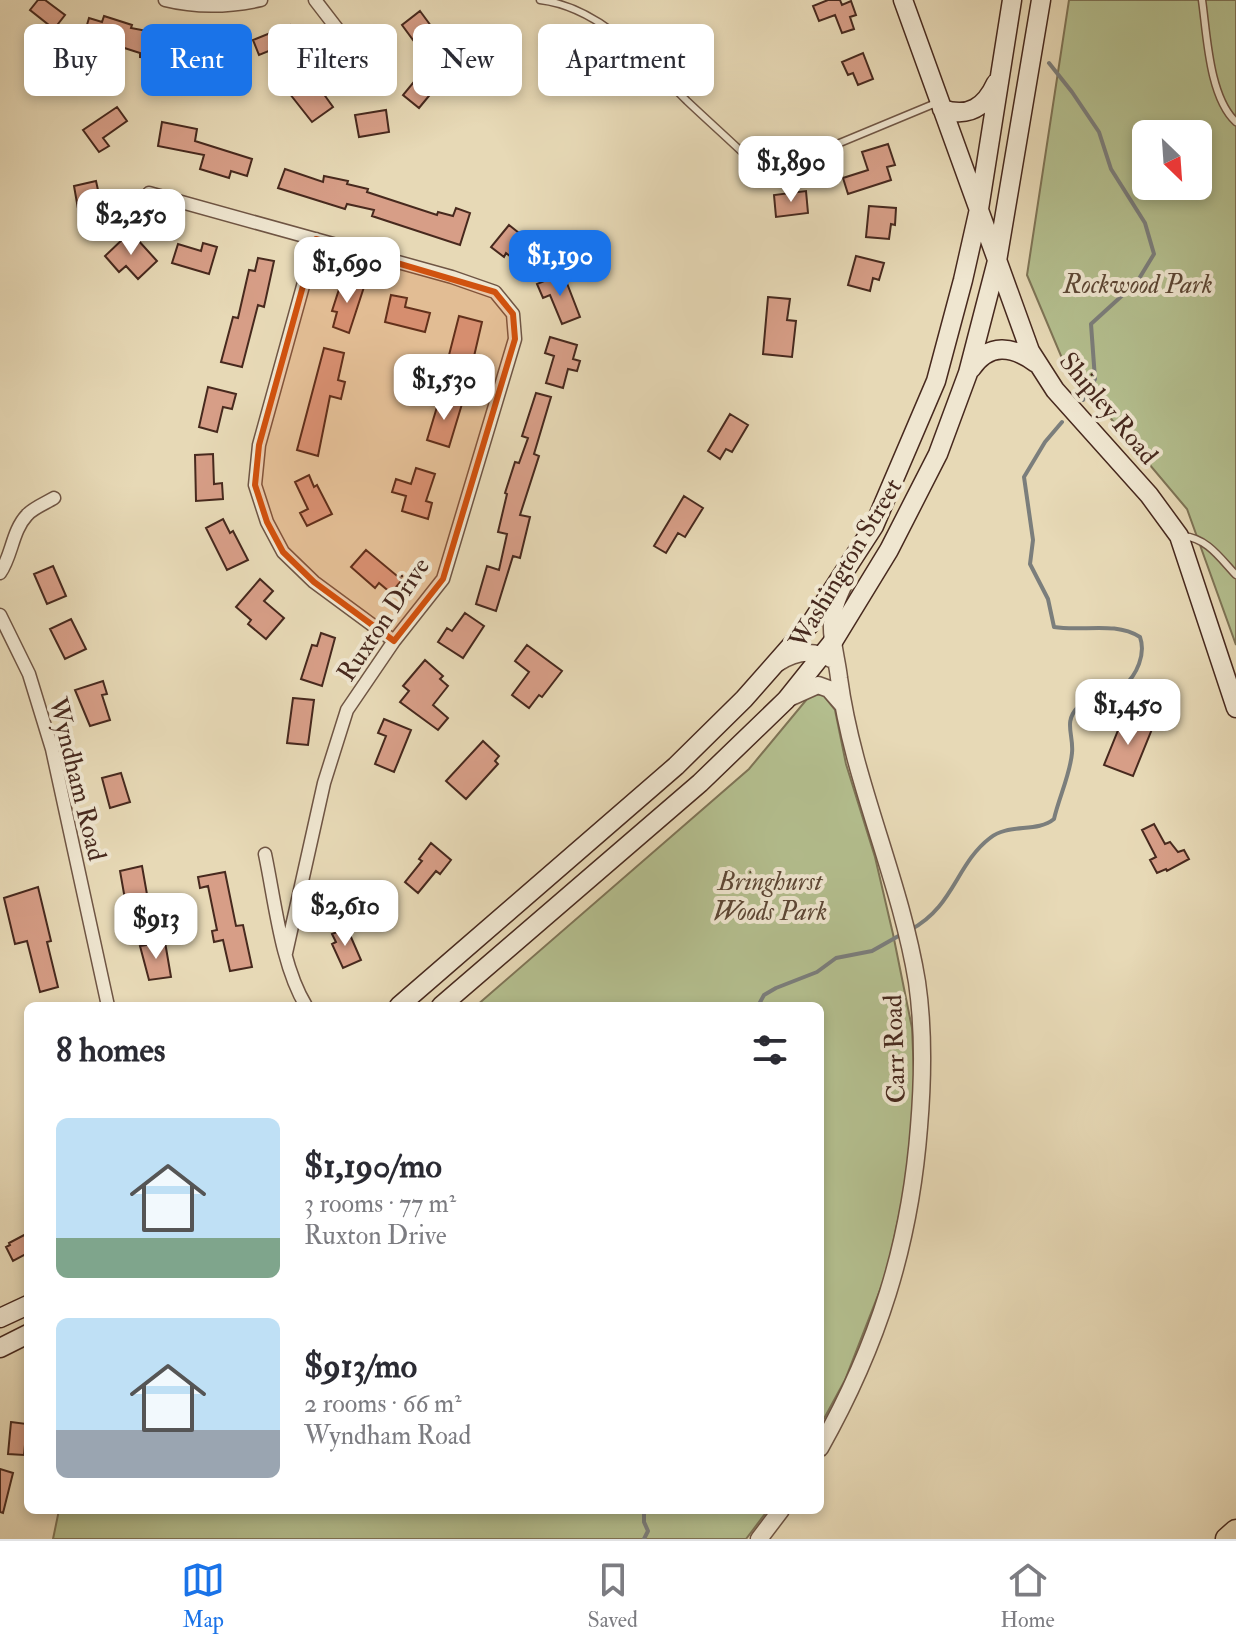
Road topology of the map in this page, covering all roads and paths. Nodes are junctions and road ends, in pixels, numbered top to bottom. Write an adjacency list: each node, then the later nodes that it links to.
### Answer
1 (165, 0): 2 (street)
2 (261, 0)
3 (315, 0): 9 (street)
4 (540, 0): 11 (lane)
5 (903, 0): 11 (main road, Shipley Road)
6 (1012, 0): 10 (main road)
7 (1041, 0): 16 (main road, Washington Street)
8 (1202, 0): 12 (lane)
9 (333, 24)
10 (1003, 60): 11 (main road); 14 (main road, Washington Street)
11 (940, 105): 14 (main road, Shipley Road)
12 (1236, 122)
13 (149, 193): 15 (street, Ruxton Drive)
14 (979, 209): 16 (main road, Shipley Road); 20 (main road, Washington Street)
15 (316, 239): 25 (street); 25 (street, Ruxton Drive)
16 (997, 261): 17 (main road, Shipley Road); 18 (main road, Washington Street)
17 (1036, 363): 18 (main road); 21 (main road, Shipley Road)
18 (968, 373): 26 (main road, Washington Street)
19 (54, 498): 22 (street)
20 (874, 526): 26 (street, Carr Road); 27 (main road, Washington Street)
21 (1179, 536): 23 (lane); 30 (main road, Shipley Road)
22 (0, 573)
23 (1236, 575)
24 (0, 615): 33 (street, Wyndham Road)
25 (394, 641): 32 (street, Ruxton Drive)
26 (831, 654): 27 (street); 28 (main road, Washington Street); 29 (street, Carr Road)
27 (773, 666): 35 (main road, Washington Street)
28 (786, 700): 29 (street); 36 (main road, Washington Street)
29 (844, 706): 41 (street, Carr Road)
30 (1236, 708)
31 (265, 854): 32 (street)
32 (286, 953): 34 (street)
33 (107, 1002)
34 (304, 1002)
35 (404, 1002)
36 (446, 1002)
37 (24, 1307): 38 (main road)
38 (0, 1318)
39 (24, 1336): 40 (main road)
40 (0, 1348)
41 (824, 1440)
42 (778, 1514): 44 (street)
43 (1236, 1531): 45 (highway)
44 (759, 1539)
45 (1227, 1539)

